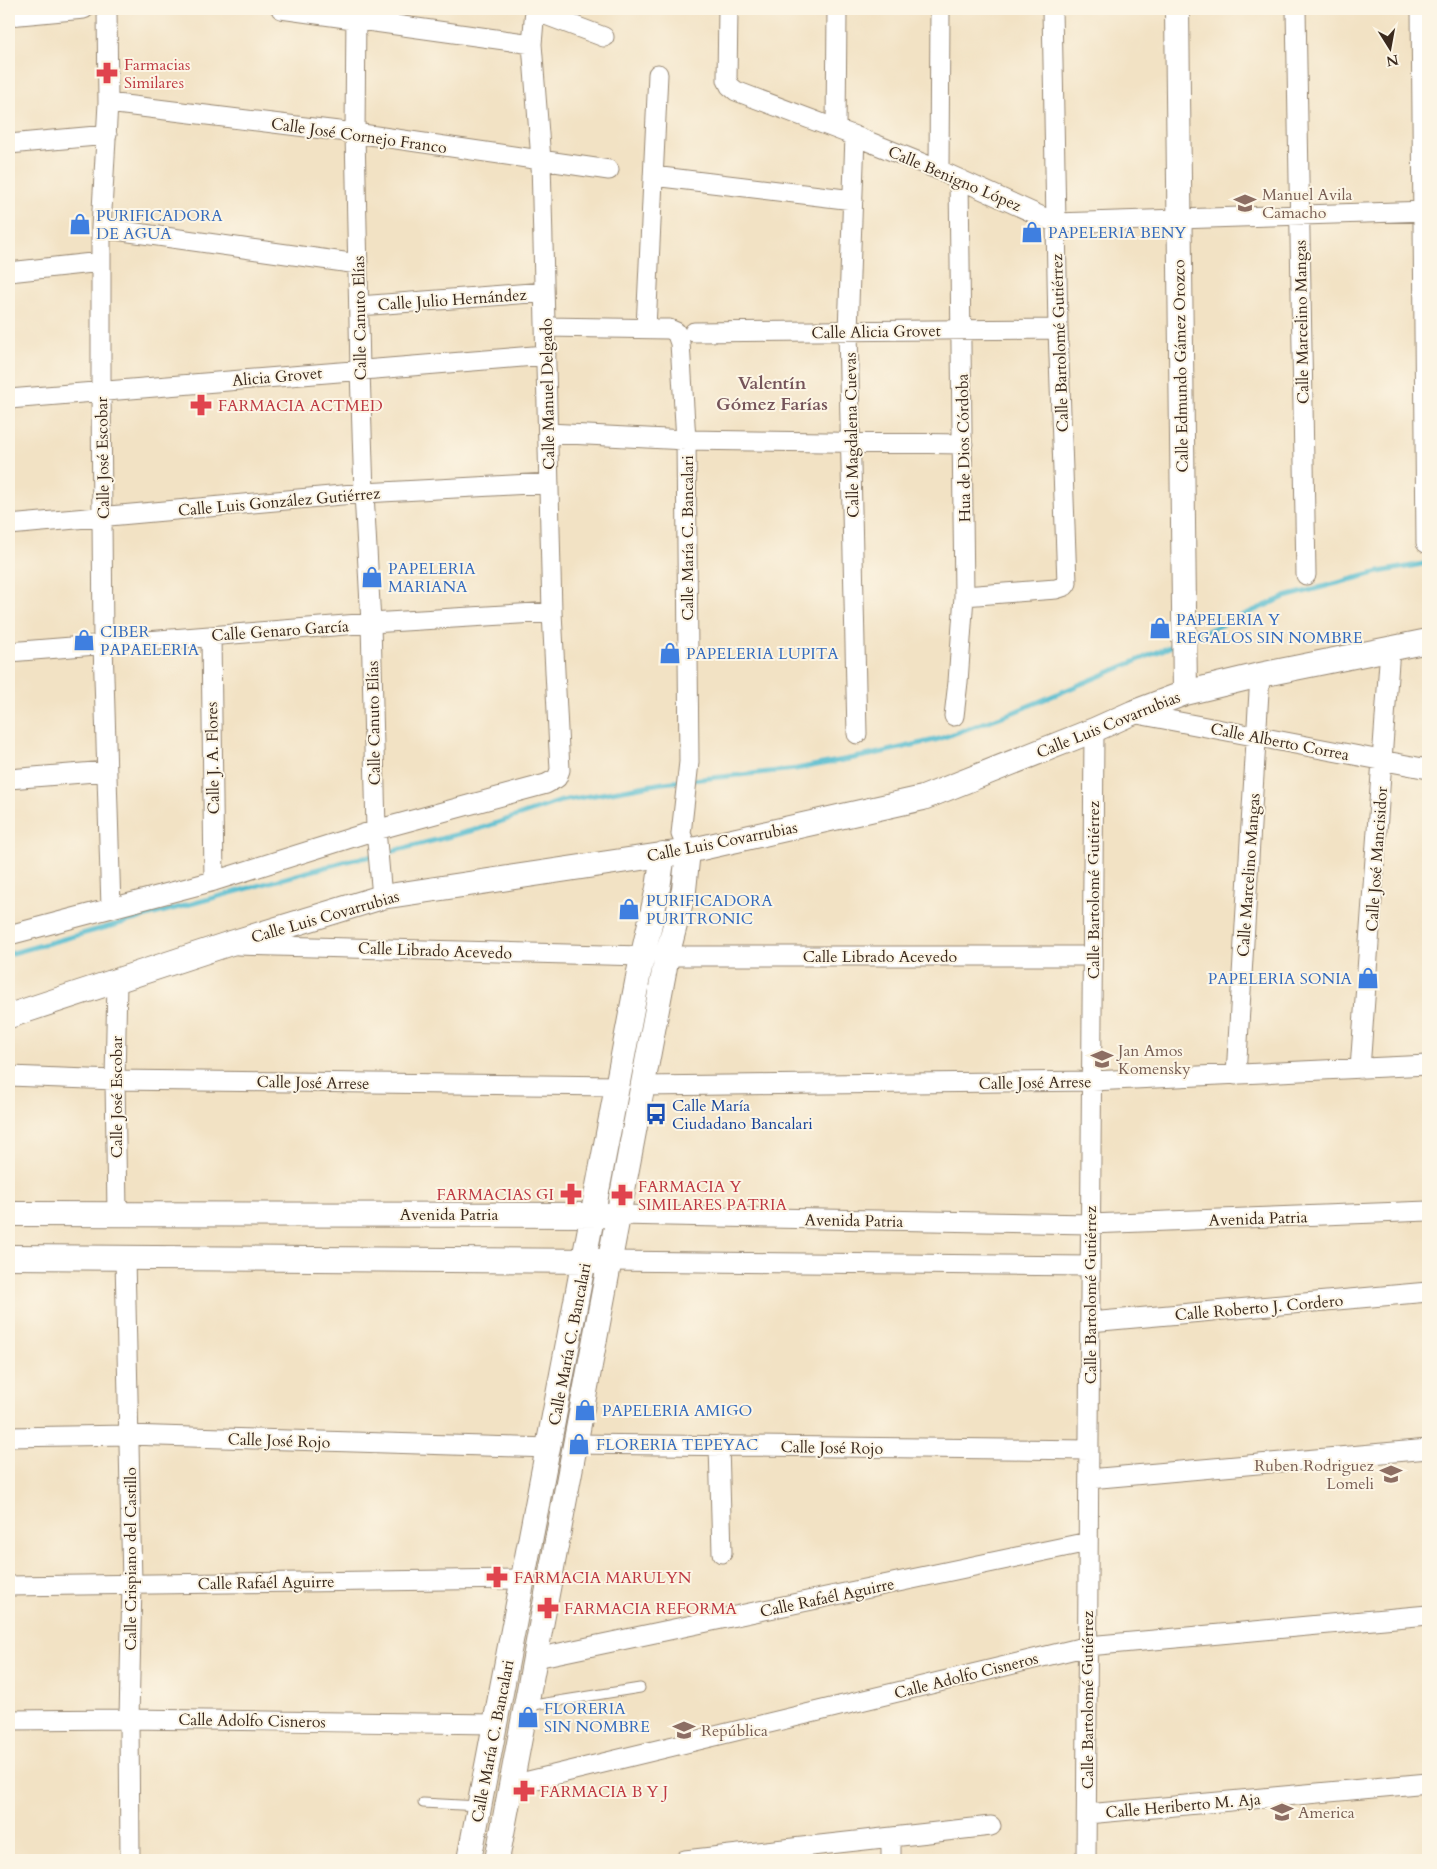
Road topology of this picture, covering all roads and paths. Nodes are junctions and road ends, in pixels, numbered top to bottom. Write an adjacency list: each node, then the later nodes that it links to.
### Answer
1 (84, 9): 13 (street)
2 (107, 9): 17 (street, Calle José Escobar)
3 (281, 9): 12 (street)
4 (728, 9): 18 (street, Calle Benigno López)
5 (837, 9): 18 (street)
6 (940, 9): 25 (street)
7 (1052, 9): 32 (street, Calle Bartolomé Gutiérrez)
8 (1177, 9): 31 (street, Calle Edmundo Gámez Orozco)
9 (1296, 9): 30 (street, Calle Marcelino Mangas)
10 (1421, 9): 29 (street)
11 (535, 10): 14 (street); 15 (street, Calle Manuel Delgado)
12 (356, 14): 15 (street); 19 (street, Calle Canuto Elías)
13 (9, 16)
14 (604, 37)
15 (532, 44): 23 (street, Calle Manuel Delgado)
16 (658, 74): 26 (street)
17 (108, 103): 19 (street, Calle José Cornejo Franco); 20 (street, Calle José Escobar)
18 (836, 128): 21 (street, Calle Benigno López)
19 (355, 134): 23 (street, Calle José Cornejo Franco); 35 (street, Calle Canuto Elías)
20 (106, 135): 22 (street); 33 (street, Calle José Escobar)
21 (855, 136): 25 (street, Calle Benigno López); 28 (street, Calle Magdalena Cuevas)
22 (9, 144)
23 (541, 160): 24 (street, Calle José Cornejo Franco); 37 (street, Calle Manuel Delgado)
24 (609, 170)
25 (939, 170): 27 (street, Calle Benigno López)
26 (653, 176): 28 (street); 40 (street)
27 (959, 179): 32 (street, Calle Benigno López); 42 (street, Hua de Dios Córdoba)
28 (853, 200): 43 (street, Calle Magdalena Cuevas)
29 (1426, 211): 30 (street, Calle Benigno López); 57 (street)
30 (1299, 215): 31 (street, Calle Benigno López); 58 (street, Calle Marcelino Mangas)
31 (1178, 219): 32 (street, Calle Benigno López); 68 (street, Calle Edmundo Gámez Orozco)
32 (1056, 223): 41 (street, Calle Bartolomé Gutiérrez)
33 (101, 228): 34 (street, Calle José Escobar); 35 (street)
34 (102, 262): 36 (street); 47 (street, Calle José Escobar)
35 (358, 264): 38 (street, Calle Canuto Elías)
36 (9, 272)
37 (544, 292): 38 (street, Calle Julio Hernández); 39 (street, Calle Manuel Delgado)
38 (359, 306): 46 (street, Calle Canuto Elías)
39 (546, 327): 40 (street, Calle Alicia Grovet); 45 (street, Calle Manuel Delgado)
40 (646, 328): 44 (street, Calle Alicia Grovet)
41 (1058, 329): 42 (street, Calle Alicia Grovet); 59 (street, Calle Bartolomé Gutiérrez)
42 (961, 330): 43 (street, Calle Alicia Grovet); 52 (street, Hua de Dios Córdoba)
43 (848, 331): 44 (street, Calle Alicia Grovet); 51 (street, Calle Magdalena Cuevas)
44 (685, 332): 50 (street, Calle María C. Bancalari)
45 (546, 355): 46 (street, Alicia Grovet); 49 (street, Calle Manuel Delgado)
46 (360, 370): 47 (street, Alicia Grovet); 54 (street, Calle Canuto Elías)
47 (101, 391): 48 (street, Alicia Grovet); 55 (street, Calle José Escobar)
48 (9, 399)
49 (548, 433): 50 (street); 53 (street, Calle Manuel Delgado)
50 (686, 440): 51 (street); 79 (street, Calle María C. Bancalari)
51 (851, 442): 52 (street); 72 (street, Calle Magdalena Cuevas)
52 (963, 444): 59 (street, Hua de Dios Córdoba)
53 (549, 483): 54 (street, Calle Luis González Gutiérrez); 60 (street, Calle Manuel Delgado)
54 (364, 493): 55 (street, Calle Luis González Gutiérrez); 61 (street, Calle Canuto Elías)
55 (102, 516): 56 (street, Calle Luis González Gutiérrez); 64 (street, Calle José Escobar)
56 (9, 525)
57 (1426, 543)
58 (1306, 575)
59 (964, 596): 70 (street, Hua de Dios Córdoba)
60 (552, 612): 61 (street, Calle Genaro García); 78 (street, Calle Manuel Delgado)
61 (371, 623): 62 (street, Calle Genaro García); 78 (street, Calle Canuto Elías)
62 (211, 636): 64 (street, Calle Genaro García); 81 (street, Calle J. A. Flores)
63 (1428, 641): 65 (street, Calle Luis Covarrubias)
64 (103, 644): 66 (street, Calle Genaro García); 76 (street, Calle José Escobar)
65 (1390, 648): 67 (street, Calle Luis Covarrubias); 74 (street, Calle José Mancisidor)
66 (9, 652)
67 (1260, 675): 68 (street, Calle Luis Covarrubias); 73 (street, Calle Marcelino Mangas)
68 (1186, 692): 69 (street, Calle Luis Covarrubias)
69 (1132, 712): 71 (street, Calle Luis Covarrubias); 73 (street, Calle Alberto Correa)
70 (954, 716)
71 (1094, 730): 79 (street, Calle Luis Covarrubias); 88 (street, Calle Bartolomé Gutiérrez)
72 (857, 734)
73 (1257, 737): 74 (street, Calle Alberto Correa); 93 (street, Calle Marcelino Mangas)
74 (1383, 762): 75 (street, Calle Alberto Correa); 92 (street, Calle José Mancisidor)
75 (1428, 769)
76 (106, 771): 77 (street); 83 (street, Calle José Escobar)
77 (9, 778)
78 (376, 833): 81 (street); 82 (street, Calle Canuto Elías)
79 (684, 835): 80 (street, Calle Luis Covarrubias); 87 (street, Calle María C. Bancalari)
80 (663, 854): 82 (street, Calle Luis Covarrubias); 86 (street, Calle María C. Bancalari)
81 (214, 881): 83 (street)
82 (381, 887): 85 (street, Calle Luis Covarrubias)
83 (111, 908): 84 (street)
84 (9, 935)
85 (228, 944): 86 (street, Calle Librado Acevedo); 89 (street, Calle Luis Covarrubias)
86 (642, 956): 97 (street, Calle María C. Bancalari)
87 (667, 956): 88 (street, Calle Librado Acevedo); 98 (street, Calle María C. Bancalari)
88 (1092, 956): 96 (street, Calle Bartolomé Gutiérrez)
89 (116, 981): 90 (street, Calle Luis Covarrubias); 95 (street, Calle José Escobar)
90 (9, 1016)
91 (1428, 1065): 92 (street, Calle José Arrese)
92 (1360, 1069): 93 (street, Calle José Arrese)
93 (1236, 1074): 96 (street, Calle José Arrese)
94 (9, 1076): 95 (street, Calle José Arrese)
95 (115, 1080): 97 (street, Calle José Arrese); 100 (street, Calle José Escobar)
96 (1092, 1081): 98 (street, Calle José Arrese); 104 (street, Calle Bartolomé Gutiérrez)
97 (617, 1086): 102 (street, Calle María C. Bancalari)
98 (642, 1086): 103 (street, Calle María C. Bancalari)
99 (1428, 1212): 104 (street, Avenida Patria)
100 (117, 1213): 101 (street, Avenida Patria); 102 (street, Avenida Patria)
101 (9, 1214)
102 (593, 1214): 103 (street, Avenida Patria); 107 (street, Calle María C. Bancalari)
103 (618, 1215): 104 (street, Avenida Patria); 108 (street, Calle María C. Bancalari)
104 (1090, 1224): 109 (street, Calle Bartolomé Gutiérrez)
105 (9, 1256): 106 (street)
106 (125, 1258): 107 (street); 112 (street, Calle Crispiano del Castillo)
107 (584, 1260): 108 (street); 116 (street, Calle María C. Bancalari)
108 (609, 1261): 109 (street); 114 (street, Calle María C. Bancalari)
109 (1090, 1266): 111 (street, Calle Bartolomé Gutiérrez)
110 (1428, 1292): 111 (street, Calle Roberto J. Cordero)
111 (1090, 1322): 118 (street, Calle Bartolomé Gutiérrez)
112 (128, 1435): 113 (street, Calle José Rojo); 116 (street, Calle José Rojo); 123 (street, Calle Crispiano del Castillo)
113 (9, 1437)
114 (575, 1444): 115 (street, Calle José Rojo); 127 (street, Calle María C. Bancalari)
115 (719, 1445): 118 (street, Calle José Rojo); 121 (street)
116 (549, 1448): 122 (street, Calle María C. Bancalari)
117 (1428, 1449): 119 (street)
118 (1089, 1450): 119 (street, Calle Bartolomé Gutiérrez)
119 (1089, 1479): 120 (street, Calle Bartolomé Gutiérrez)
120 (1088, 1542): 126 (street, Calle Bartolomé Gutiérrez); 127 (street, Calle Rafaél Aguirre)
121 (722, 1553)
122 (523, 1579): 123 (street, Calle Rafaél Aguirre); 132 (street, Calle María C. Bancalari)
123 (132, 1583): 124 (street, Calle Rafaél Aguirre); 130 (street, Calle Crispiano del Castillo)
124 (9, 1586)
125 (1428, 1615): 126 (street, Calle Adolfo Cisneros)
126 (1088, 1646): 134 (street, Calle Adolfo Cisneros); 137 (street, Calle Bartolomé Gutiérrez)
127 (536, 1658): 129 (street, Calle María C. Bancalari)
128 (640, 1688): 129 (lane)
129 (527, 1706): 134 (street, Calle María C. Bancalari)
130 (129, 1719): 131 (street, Calle Adolfo Cisneros); 132 (street, Calle Adolfo Cisneros); 140 (street, Calle Crispiano del Castillo)
131 (9, 1720)
132 (495, 1724): 136 (street, Calle María C. Bancalari)
133 (1428, 1783): 137 (street, Calle Heriberto M. Aja)
134 (512, 1785): 142 (street, Calle María C. Bancalari)
135 (423, 1803): 136 (lane)
136 (479, 1806): 141 (street, Calle María C. Bancalari)
137 (1087, 1814): 145 (street, Calle Bartolomé Gutiérrez)
138 (991, 1826): 139 (street)
139 (891, 1838): 143 (street); 144 (street)
140 (130, 1860)
141 (469, 1860)
142 (497, 1860)
143 (685, 1860)
144 (891, 1860)
145 (1086, 1860)

